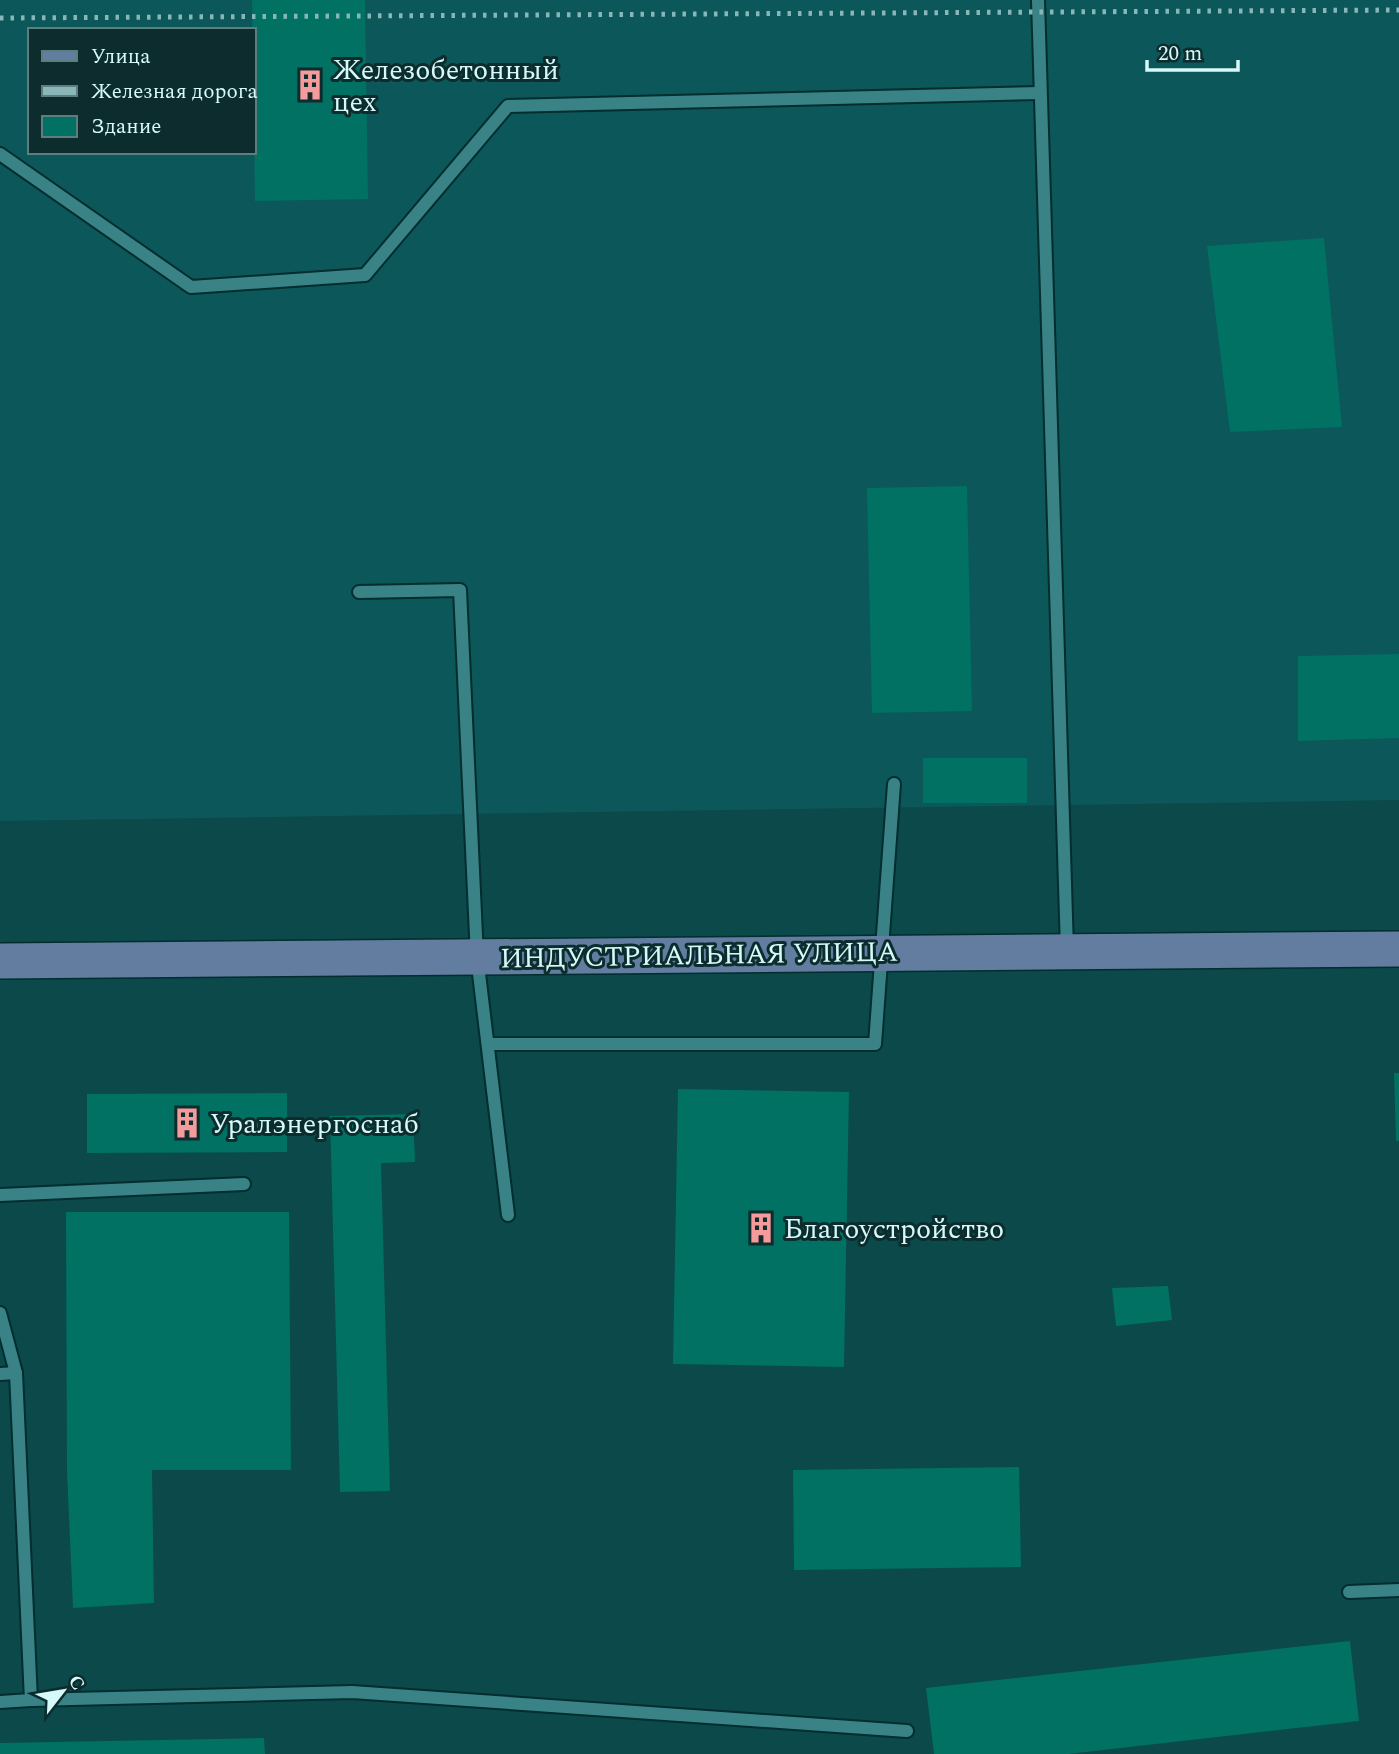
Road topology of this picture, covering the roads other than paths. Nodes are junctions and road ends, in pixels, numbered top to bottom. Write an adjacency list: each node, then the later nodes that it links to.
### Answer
1 (1038, 0): 2 (lane)
2 (1040, 93): 3 (lane); 7 (lane)
3 (0, 154)
4 (359, 593): 9 (lane)
5 (894, 784): 8 (lane)
6 (1399, 949): 7 (main road, ИНДУСТРИАЛЬНАЯ УЛИЦА)
7 (1067, 951): 8 (main road, ИНДУСТРИАЛЬНАЯ УЛИЦА)
8 (882, 953): 9 (main road, ИНДУСТРИАЛЬНАЯ УЛИЦА); 11 (lane)
9 (477, 957): 10 (main road, ИНДУСТРИАЛЬНАЯ УЛИЦА); 11 (lane)
10 (0, 961)
11 (488, 1044): 14 (lane)
12 (244, 1184): 13 (lane)
13 (0, 1195)
14 (508, 1215)
15 (0, 1313): 16 (lane)
16 (16, 1373): 17 (lane); 20 (lane)
17 (0, 1374)
18 (1399, 1590): 19 (lane)
19 (1349, 1592)
20 (31, 1700): 21 (lane); 22 (lane)
21 (0, 1702)
22 (907, 1731)

